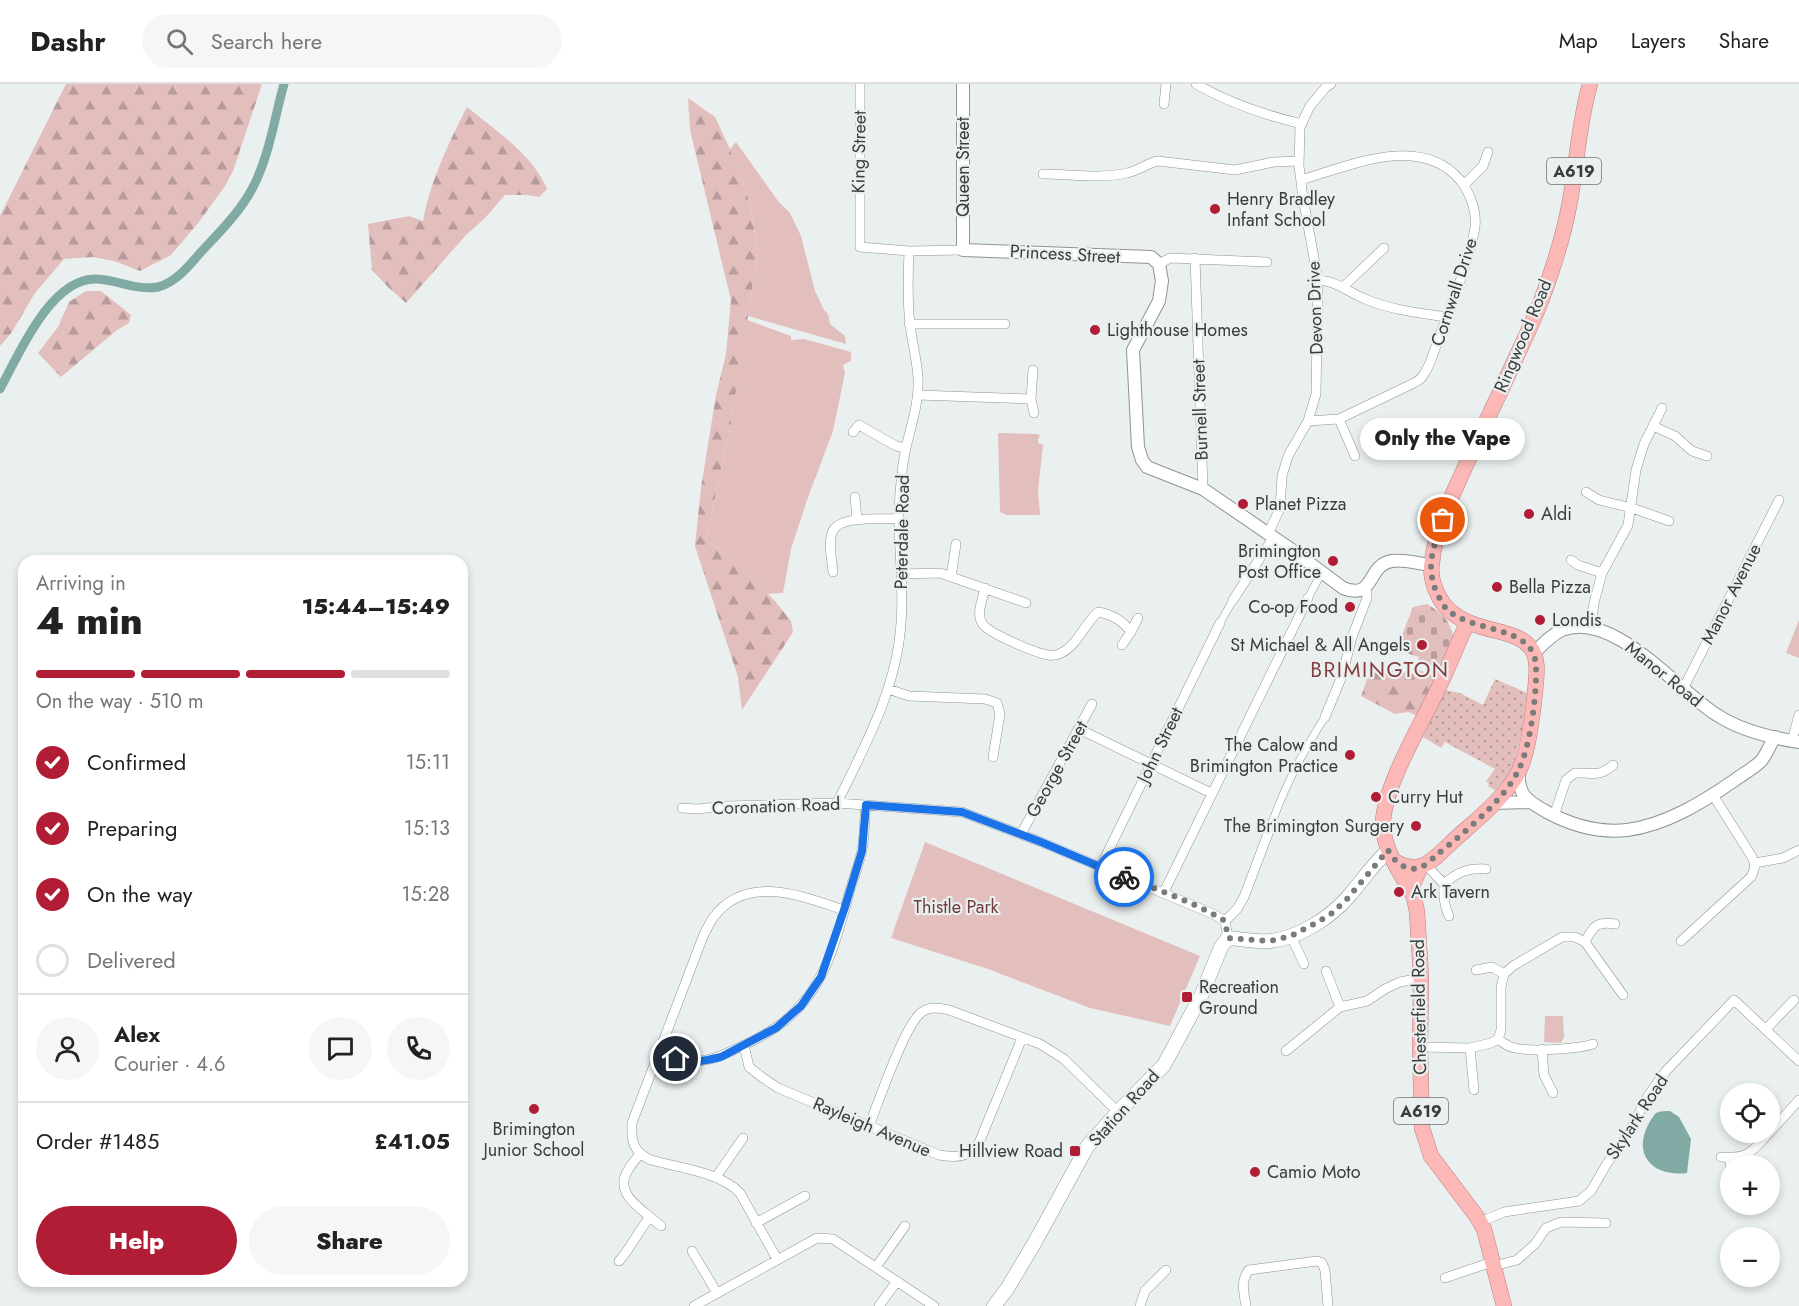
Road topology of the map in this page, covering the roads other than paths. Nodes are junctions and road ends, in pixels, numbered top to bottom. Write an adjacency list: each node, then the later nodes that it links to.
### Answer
1 (860, 84): 14 (street, King Street)
2 (963, 84): 16 (street, Queen Street)
3 (1166, 84): 7 (street)
4 (1196, 84): 8 (street)
5 (1331, 84): 8 (street, Devon Drive)
6 (1590, 84): 49 (highway, Ringwood Road / A619)
7 (1164, 104)
8 (1302, 124): 10 (street, Devon Drive)
9 (1488, 152): 13 (street)
10 (1299, 161): 11 (street); 12 (street, Devon Drive)
11 (1043, 174)
12 (1301, 180): 13 (street, Cornwall Drive); 21 (street, Devon Drive)
13 (1464, 185): 23 (street, Cornwall Drive)
14 (860, 247): 17 (street, Princess Street)
15 (1384, 248): 22 (street)
16 (963, 250): 17 (street, Princess Street); 20 (street, Princess Street)
17 (909, 251): 24 (street, Peterdale Road)
18 (1196, 258): 19 (street, Princess Street); 20 (street, Princess Street); 38 (street, Burnell Street)
19 (1267, 262)
20 (1159, 264): 38 (street)
21 (1318, 280): 22 (street); 32 (street, Devon Drive)
22 (1343, 287): 23 (street)
23 (1447, 317): 31 (street, Cornwall Drive)
24 (909, 324): 25 (street); 27 (street, Peterdale Road)
25 (1005, 324)
26 (1033, 370): 28 (street)
27 (918, 395): 28 (street); 35 (street, Peterdale Road)
28 (1031, 399): 30 (street)
29 (1662, 408): 33 (street)
30 (1034, 413)
31 (1339, 419): 32 (street, Cornwall Drive); 36 (street)
32 (1308, 421): 46 (street, Devon Drive)
33 (1653, 426): 37 (street); 42 (street)
34 (853, 432): 35 (street)
35 (905, 448): 43 (street, Peterdale Road)
36 (1355, 456)
37 (1707, 456)
38 (1203, 489): 46 (street)
39 (1586, 492): 42 (street)
40 (855, 497): 44 (street)
41 (1779, 500): 69 (street, Manor Avenue)
42 (1632, 508): 45 (street); 52 (street)
43 (899, 519): 44 (street); 53 (street, Peterdale Road)
44 (857, 520): 50 (street)
45 (1669, 521)
46 (1270, 536): 51 (street); 58 (street)
47 (957, 544): 54 (street)
48 (1571, 560): 52 (street)
49 (1431, 565): 55 (street); 60 (highway, Ringwood Road / A619)
50 (833, 572)
51 (1323, 572): 55 (street); 57 (street)
52 (1602, 573): 64 (street)
53 (901, 574): 54 (street); 70 (street, Peterdale Road)
54 (951, 577): 56 (street)
55 (1366, 587): 73 (street)
56 (986, 588): 59 (street); 65 (street)
57 (1308, 598): 81 (street)
58 (1233, 600): 63 (street)
59 (1026, 603)
60 (1449, 611): 62 (highway, Ringwood Road / A619); 67 (highway, Ringwood Road / A619)
61 (1138, 618): 65 (street)
62 (1468, 622): 67 (highway, A619); 68 (highway, A619)
63 (1220, 623): 78 (street, John Street)
64 (1591, 629): 68 (street, Manor Road); 69 (street, Manor Road)
65 (1131, 632): 66 (street)
66 (1122, 645)
67 (1457, 648): 92 (highway, A619)
68 (1534, 653): 80 (highway)
69 (1683, 689): 75 (street, Manor Road)
70 (888, 690): 77 (street); 84 (street, Peterdale Road)
71 (1092, 704): 74 (street, George Street)
72 (1799, 715): 76 (street)
73 (1325, 717): 89 (street)
74 (1079, 729): 78 (street); 90 (street, George Street)
75 (1775, 737): 76 (street, Manor Road); 82 (street)
76 (1796, 742)
77 (993, 757)
78 (1151, 763): 81 (street); 95 (street, John Street)
79 (1613, 765): 88 (street)
80 (1519, 770): 83 (street); 85 (highway)
81 (1211, 793): 98 (street)
82 (1713, 795): 88 (street); 93 (street)
83 (1529, 802): 85 (street); 88 (street)
84 (837, 803): 86 (street, Coronation Road); 87 (street, Coronation Road)
85 (1494, 803): 94 (highway)
86 (866, 805): 90 (street, Coronation Road); 100 (street)
87 (682, 808)
88 (1554, 816)
89 (1272, 823): 102 (street)
90 (1021, 834): 95 (street, Coronation Road)
91 (1799, 850): 93 (street)
92 (1391, 856): 94 (highway); 99 (highway, A619); 104 (main road)
93 (1755, 863): 106 (street)
94 (1423, 866): 97 (street); 99 (highway, Chesterfield Road / A619)
95 (1100, 868): 98 (street, Coronation Road)
96 (1486, 869): 97 (street)
97 (1444, 884): 101 (street)
98 (1164, 892): 102 (street, Coronation Road)
99 (1413, 895): 112 (highway, Chesterfield Road / A619)
100 (844, 910): 120 (street); 125 (street)
101 (1449, 916)
102 (1225, 921): 105 (street)
103 (1616, 924): 107 (street)
104 (1291, 936): 105 (main road); 108 (street)
105 (1228, 938): 130 (main road, Station Road)
106 (1681, 941)
107 (1585, 942): 111 (street); 113 (street)
108 (1304, 964)
109 (1476, 970): 111 (street)
110 (1326, 971): 115 (street)
111 (1504, 974): 118 (street)
112 (1421, 978): 115 (street); 121 (highway, Chesterfield Road / A619)
113 (1623, 995)
114 (1794, 1000): 116 (street)
115 (1340, 1007): 124 (street)
116 (1766, 1029): 126 (street, Skylark Road); 140 (street, Skylark Road)
117 (1022, 1038): 130 (street); 132 (street); 132 (street, Rayleigh Avenue)
118 (1498, 1039): 122 (street); 123 (street)
119 (1593, 1044): 123 (street)
120 (744, 1045): 125 (street); 132 (street, Rayleigh Avenue)
121 (1420, 1047): 122 (street); 140 (highway, Chesterfield Road / A619)
122 (1470, 1048): 127 (street)
123 (1542, 1049): 128 (street)
124 (1286, 1051)
125 (657, 1053): 135 (street)
126 (1799, 1061)
127 (1474, 1090)
128 (1553, 1093)
129 (1799, 1100): 131 (street)
130 (1118, 1112): 157 (main road, Station Road)
131 (1780, 1121)
132 (869, 1126)
133 (743, 1138): 137 (street)
134 (1760, 1143): 136 (street)
135 (637, 1150): 137 (street); 139 (street)
136 (1749, 1155)
137 (716, 1177): 141 (street)
138 (805, 1196): 141 (street)
139 (650, 1217): 143 (street); 147 (street)
140 (1480, 1222): 148 (highway, Chesterfield Road / A619)
141 (756, 1223): 146 (street)
142 (1606, 1223): 148 (street)
143 (661, 1226)
144 (905, 1226): 149 (street)
145 (692, 1251): 153 (street)
146 (777, 1259): 149 (street); 153 (street)
147 (619, 1261)
148 (1493, 1264): 151 (street); 161 (highway, Chesterfield Road / A619)
149 (876, 1267): 152 (street)
150 (1166, 1270): 158 (street)
151 (1445, 1278)
152 (897, 1281): 155 (street); 156 (street)
153 (717, 1293): 154 (street)
154 (694, 1306)
155 (879, 1306)
156 (934, 1306)
157 (994, 1306)
158 (1140, 1306)
159 (1246, 1306): 160 (street)
160 (1328, 1306)
161 (1504, 1306)

